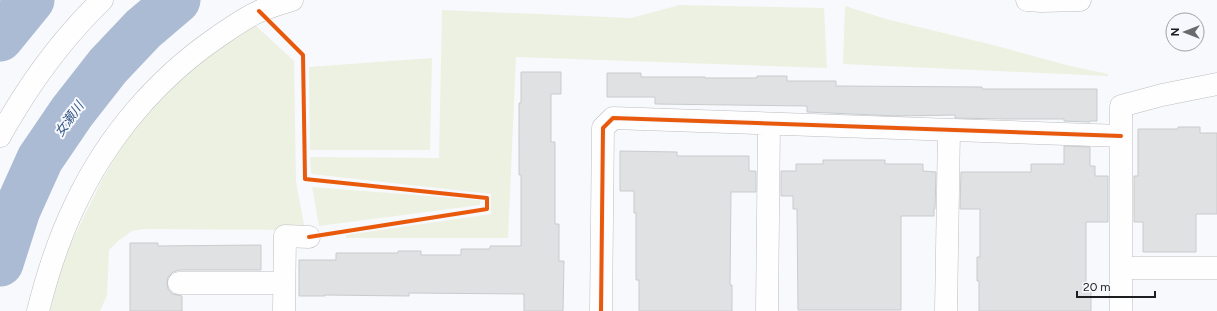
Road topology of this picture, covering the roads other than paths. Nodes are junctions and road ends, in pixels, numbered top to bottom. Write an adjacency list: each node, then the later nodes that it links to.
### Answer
1 (102, 0): 9 (street)
2 (292, 0): 5 (street)
3 (1027, 0): 4 (street)
4 (1080, 0)
5 (257, 6): 16 (street)
6 (1217, 84): 10 (street)
7 (769, 124): 8 (street); 18 (street); 19 (street)
8 (949, 130): 10 (street); 20 (street)
9 (0, 136)
10 (1121, 136): 12 (street)
11 (309, 236): 15 (street)
12 (1121, 268): 13 (street); 21 (street)
13 (1217, 268)
14 (179, 283): 15 (street)
15 (284, 283): 17 (street)
16 (38, 311)
17 (284, 311)
18 (601, 311)
19 (767, 311)
20 (946, 311)
21 (1121, 311)

